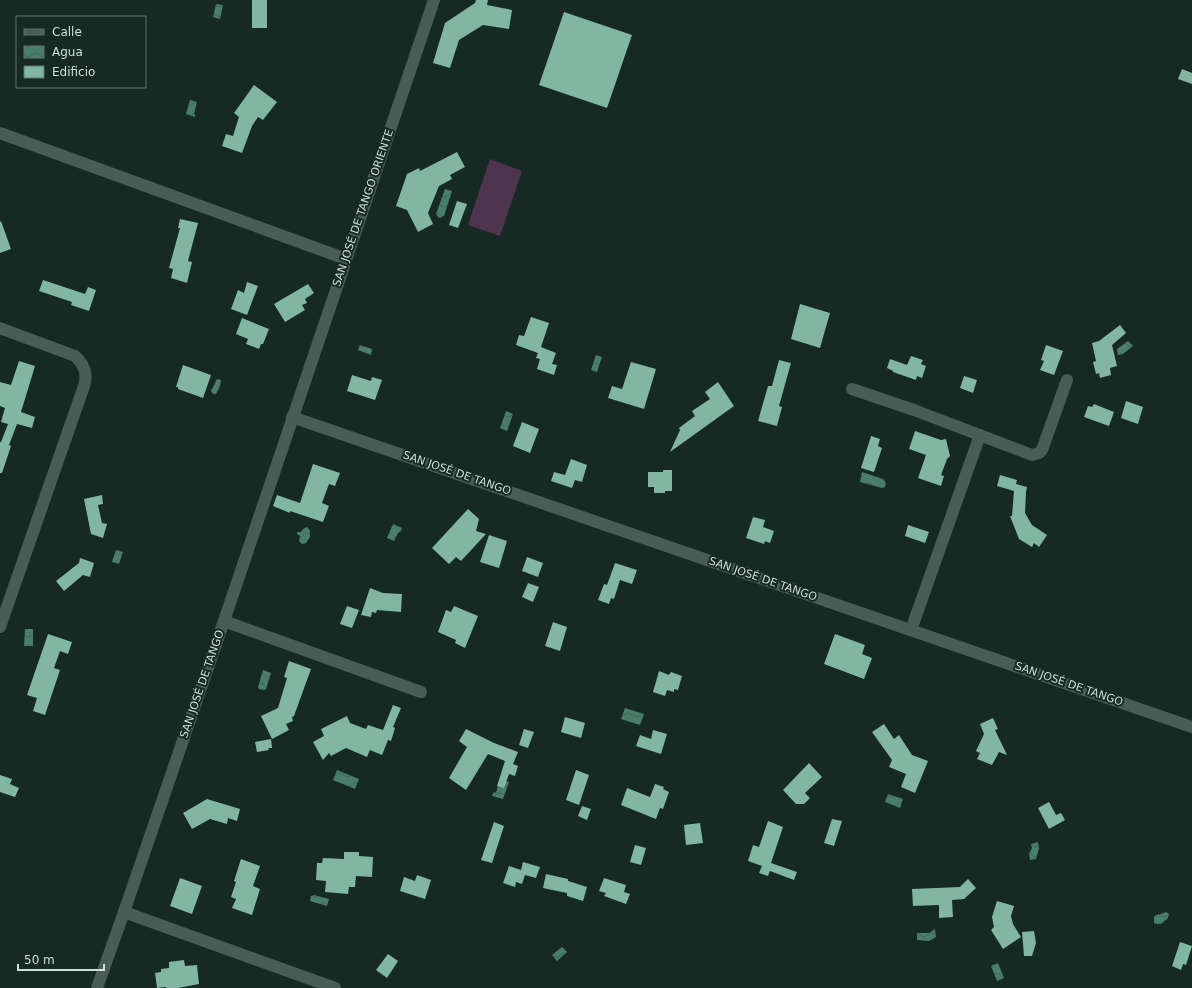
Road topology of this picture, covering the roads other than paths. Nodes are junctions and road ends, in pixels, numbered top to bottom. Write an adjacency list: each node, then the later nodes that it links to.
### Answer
1 (430, 1): 3 (street, SAN JOSÉ DE TANGO ORIENTE)
2 (0, 133): 3 (street)
3 (346, 259): 7 (street, SAN JOSÉ DE TANGO ORIENTE)
4 (0, 328): 10 (street)
5 (1067, 380): 8 (street)
6 (852, 389): 8 (street)
7 (292, 417): 9 (street, SAN JOSÉ DE TANGO); 11 (street, SAN JOSÉ DE TANGO)
8 (980, 435): 11 (street)
9 (224, 621): 12 (street); 14 (street, SAN JOSÉ DE TANGO)
10 (0, 627)
11 (911, 630): 13 (street, SAN JOSÉ DE TANGO)
12 (421, 692)
13 (1192, 727)
14 (124, 912): 15 (street, SAN JOSÉ DE TANGO); 16 (street)
15 (97, 988)
16 (335, 988)

